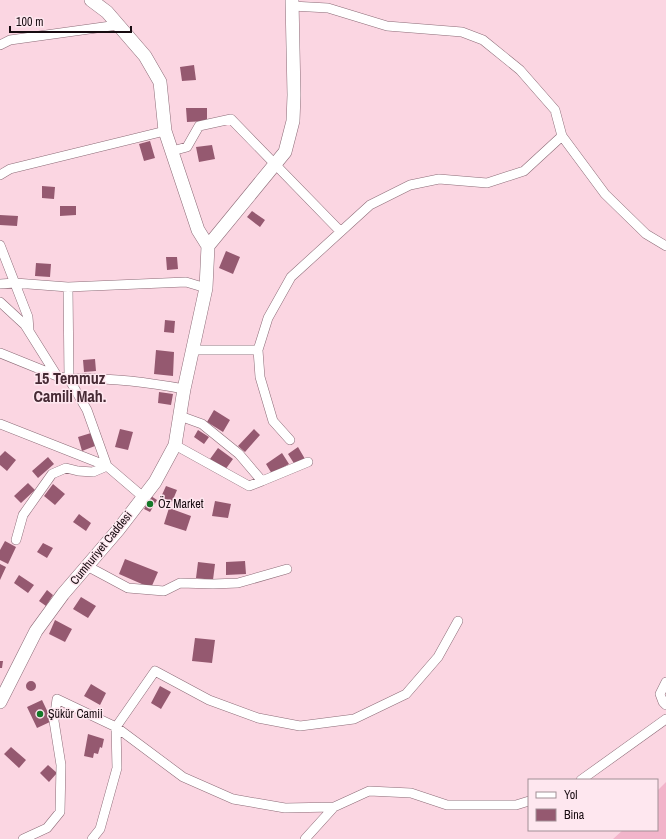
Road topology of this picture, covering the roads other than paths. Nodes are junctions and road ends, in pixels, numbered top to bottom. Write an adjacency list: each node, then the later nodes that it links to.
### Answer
1 (91, 0): 3 (street)
2 (292, 3): 6 (street); 8 (street)
3 (118, 25): 4 (street); 5 (street)
4 (0, 45)
5 (165, 131): 7 (street); 9 (street)
6 (562, 136): 10 (street); 12 (street)
7 (172, 151): 8 (street); 11 (street)
8 (274, 165): 10 (street); 11 (street)
9 (0, 175)
10 (340, 231): 21 (street)
11 (208, 246): 17 (street, Cumhuriyet Caddesi)
12 (666, 246)
13 (1, 253): 14 (street)
14 (15, 283): 15 (street); 16 (street); 19 (street)
15 (0, 284)
16 (68, 287): 17 (street); 24 (street)
17 (206, 288): 20 (street, Cumhuriyet Caddesi)
18 (0, 302): 19 (street)
19 (29, 332): 23 (street)
20 (192, 350): 21 (street); 25 (street, Cumhuriyet Caddesi)
21 (258, 350): 28 (street)
22 (0, 353): 23 (street)
23 (57, 376): 24 (street)
24 (69, 379): 25 (street); 31 (street)
25 (184, 389): 26 (street, Cumhuriyet Caddesi)
26 (180, 416): 29 (street, Cumhuriyet Caddesi); 32 (street)
27 (0, 424): 31 (street)
28 (290, 440)
29 (174, 445): 32 (street); 33 (street, Cumhuriyet Caddesi)
30 (308, 462): 32 (street)
31 (107, 466): 33 (street); 34 (street)
32 (262, 482)
33 (142, 496): 35 (street, Cumhuriyet Caddesi)
34 (16, 540)
35 (87, 566): 36 (street); 39 (street, Cumhuriyet Caddesi)
36 (286, 569)
37 (458, 621): 43 (street)
38 (666, 682): 41 (street)
39 (4, 687): 40 (street, Cumhuriyet Caddesi)
40 (0, 702)
41 (666, 705)
42 (666, 719): 44 (street)
43 (116, 727): 46 (street); 47 (street); 48 (street)
44 (582, 779)
45 (528, 800): 46 (street)
46 (334, 807): 49 (street)
47 (23, 839)
48 (92, 839)
49 (305, 839)

